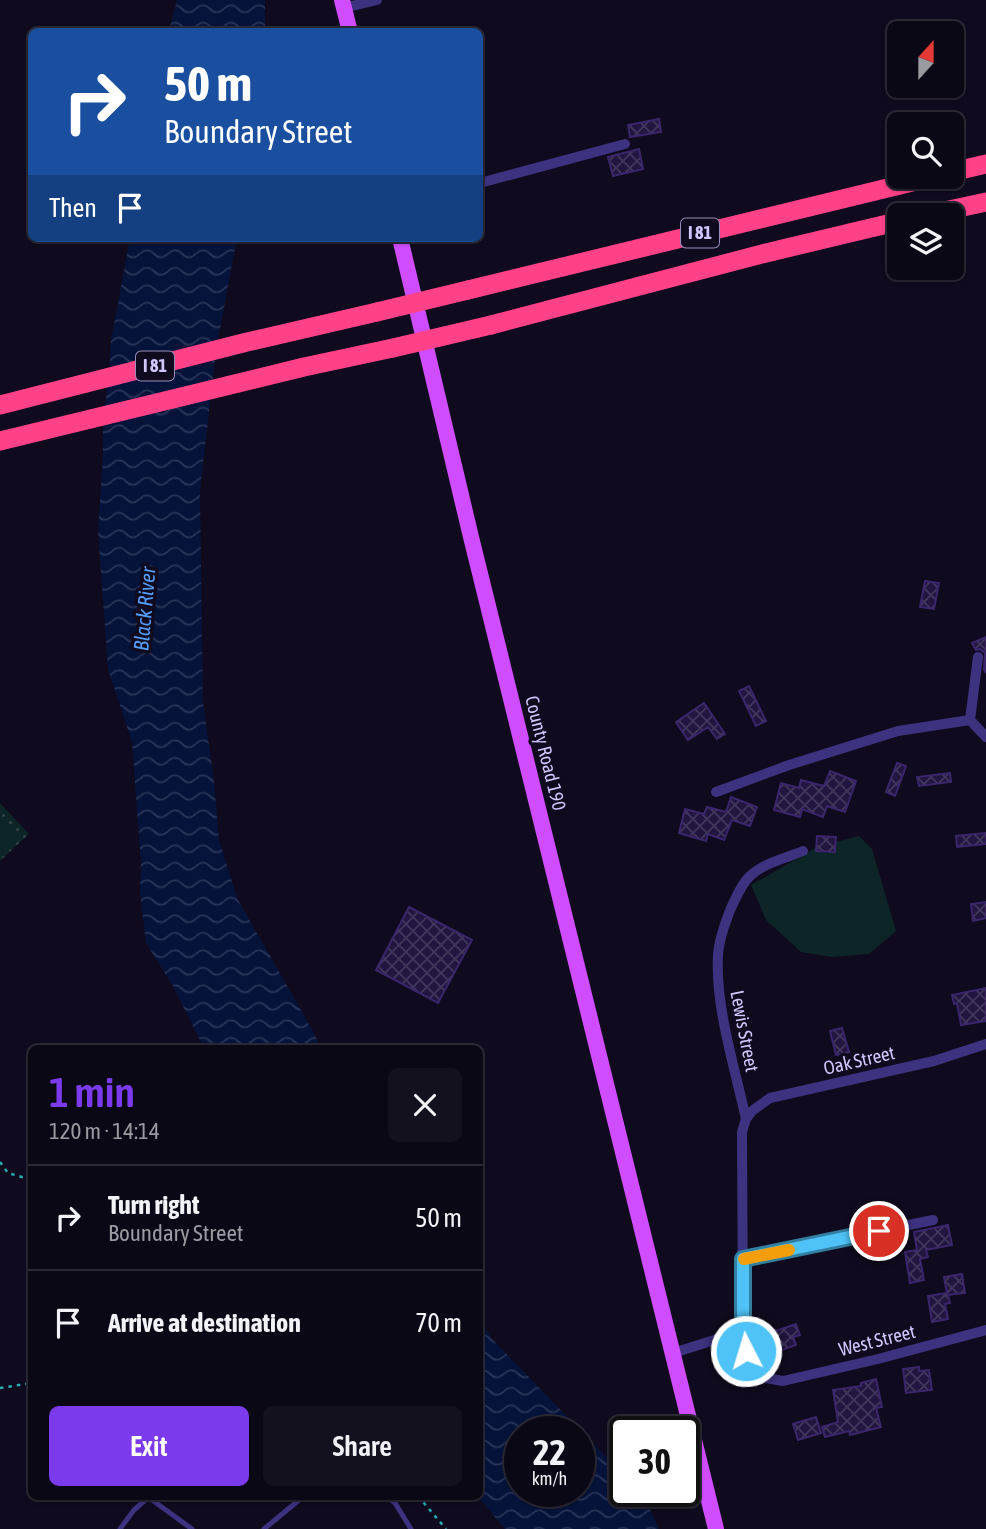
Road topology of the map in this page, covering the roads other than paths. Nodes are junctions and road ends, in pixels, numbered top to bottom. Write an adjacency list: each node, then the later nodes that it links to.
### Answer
1 (377, 0): 2 (street)
2 (343, 4): 3 (main road)
3 (348, 28)
4 (625, 144): 7 (street)
5 (986, 164): 6 (highway)
6 (964, 169)
7 (483, 182)
8 (887, 188): 13 (highway, I 81, bridge)
9 (986, 202): 10 (highway)
10 (964, 207)
11 (887, 224): 14 (highway, I 81, bridge)
12 (401, 242): 26 (main road, County Road 190)
13 (0, 405)
14 (0, 441)
15 (978, 657): 16 (street)
16 (971, 720): 17 (street); 18 (street)
17 (986, 737)
18 (716, 792)
19 (803, 851): 21 (street, Lewis Street)
20 (986, 1044): 21 (street, Oak Street)
21 (746, 1119): 23 (street, Lewis Street)
22 (933, 1220): 23 (street)
23 (743, 1259): 25 (street, Lewis Street)
24 (986, 1330): 27 (street, West Street)
25 (743, 1331): 26 (street); 27 (street, Lewis Street)
26 (673, 1353): 36 (main road, County Road 190)
27 (776, 1381)
28 (146, 1500): 32 (lane)
29 (153, 1500): 33 (lane)
30 (299, 1500): 34 (lane)
31 (391, 1500): 35 (lane)
32 (120, 1529)
33 (191, 1529)
34 (264, 1529)
35 (411, 1529)
36 (716, 1529)

